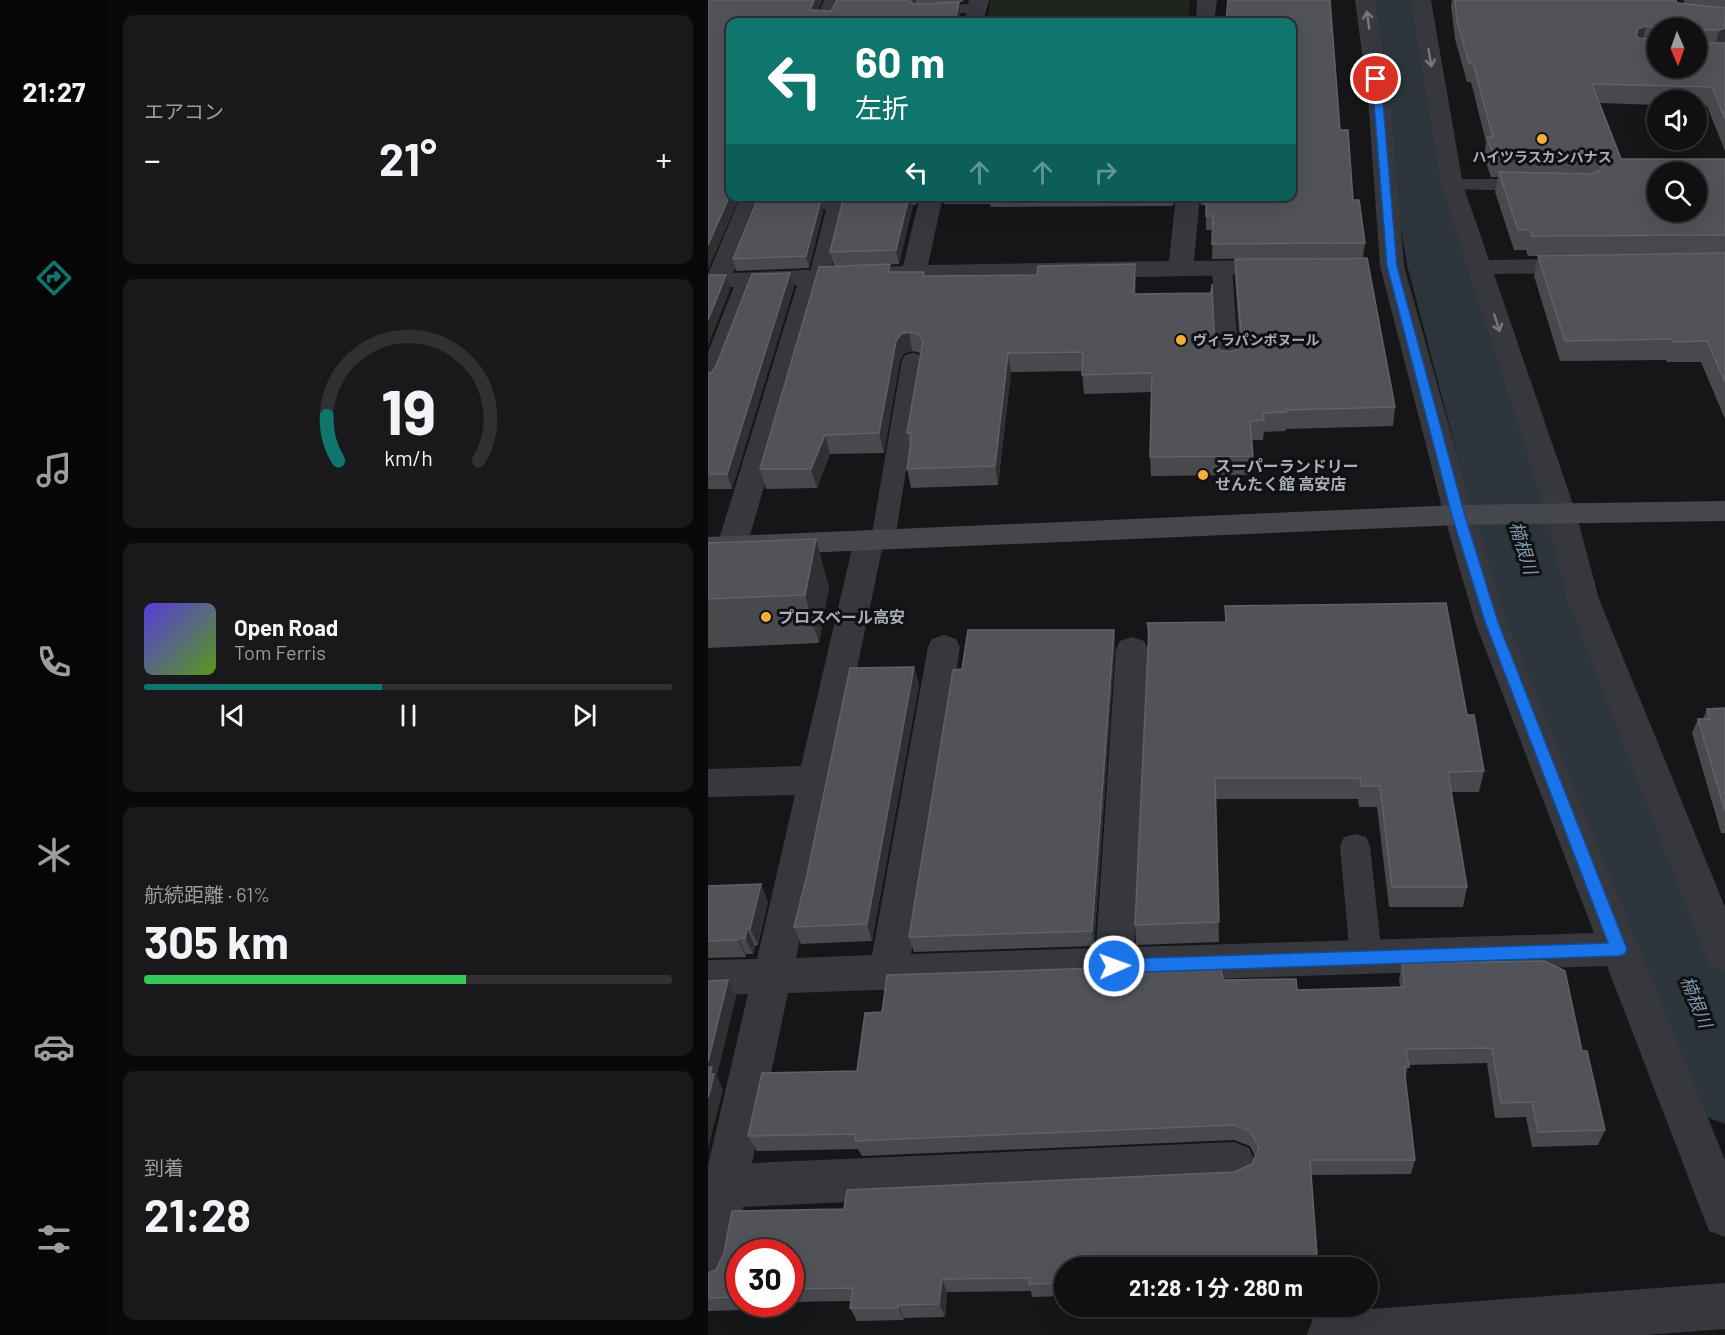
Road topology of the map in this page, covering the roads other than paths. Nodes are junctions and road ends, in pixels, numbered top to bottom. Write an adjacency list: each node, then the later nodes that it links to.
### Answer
1 (834, 0): 7 (street)
2 (1207, 0): 8 (street)
3 (1365, 0): 29 (street, one-way to 3)
4 (1420, 0): 9 (street, one-way to 9)
5 (915, 10): 6 (lane)
6 (977, 10)
7 (827, 18)
8 (1205, 18)
9 (1452, 185): 10 (lane); 17 (street)
10 (1554, 185)
11 (751, 201): 23 (street)
12 (783, 201): 21 (lane)
13 (931, 201): 20 (street)
14 (1188, 201): 18 (street)
15 (1608, 266): 17 (street)
16 (1301, 267): 19 (street)
17 (1479, 267): 28 (street, one-way to 28)
18 (1181, 268): 19 (street); 20 (street)
19 (1222, 268): 25 (lane)
20 (914, 273): 21 (street)
21 (816, 277): 22 (street); 31 (street)
22 (747, 279): 23 (street); 26 (lane)
23 (713, 281)
24 (913, 360): 30 (lane)
25 (1227, 362)
26 (708, 380)
27 (1725, 512): 28 (street)
28 (1544, 513): 29 (street); 38 (street)
29 (1459, 516): 30 (street); 37 (street)
30 (876, 539): 31 (street); 34 (street)
31 (720, 547)
32 (944, 647): 41 (street)
33 (1132, 649): 40 (street)
34 (816, 780): 35 (street); 42 (street)
35 (708, 783)
36 (1355, 846): 39 (lane)
37 (1619, 949): 39 (street); 46 (street)
38 (1725, 955)
39 (1366, 957): 40 (street)
40 (1114, 966): 41 (street)
41 (888, 973): 42 (street)
42 (770, 976): 43 (street); 45 (street)
43 (708, 978)
44 (1234, 1163): 45 (street)
45 (717, 1187): 47 (street)
46 (1725, 1215)
47 (708, 1266)
48 (1725, 1306): 49 (street)
49 (1330, 1335)

